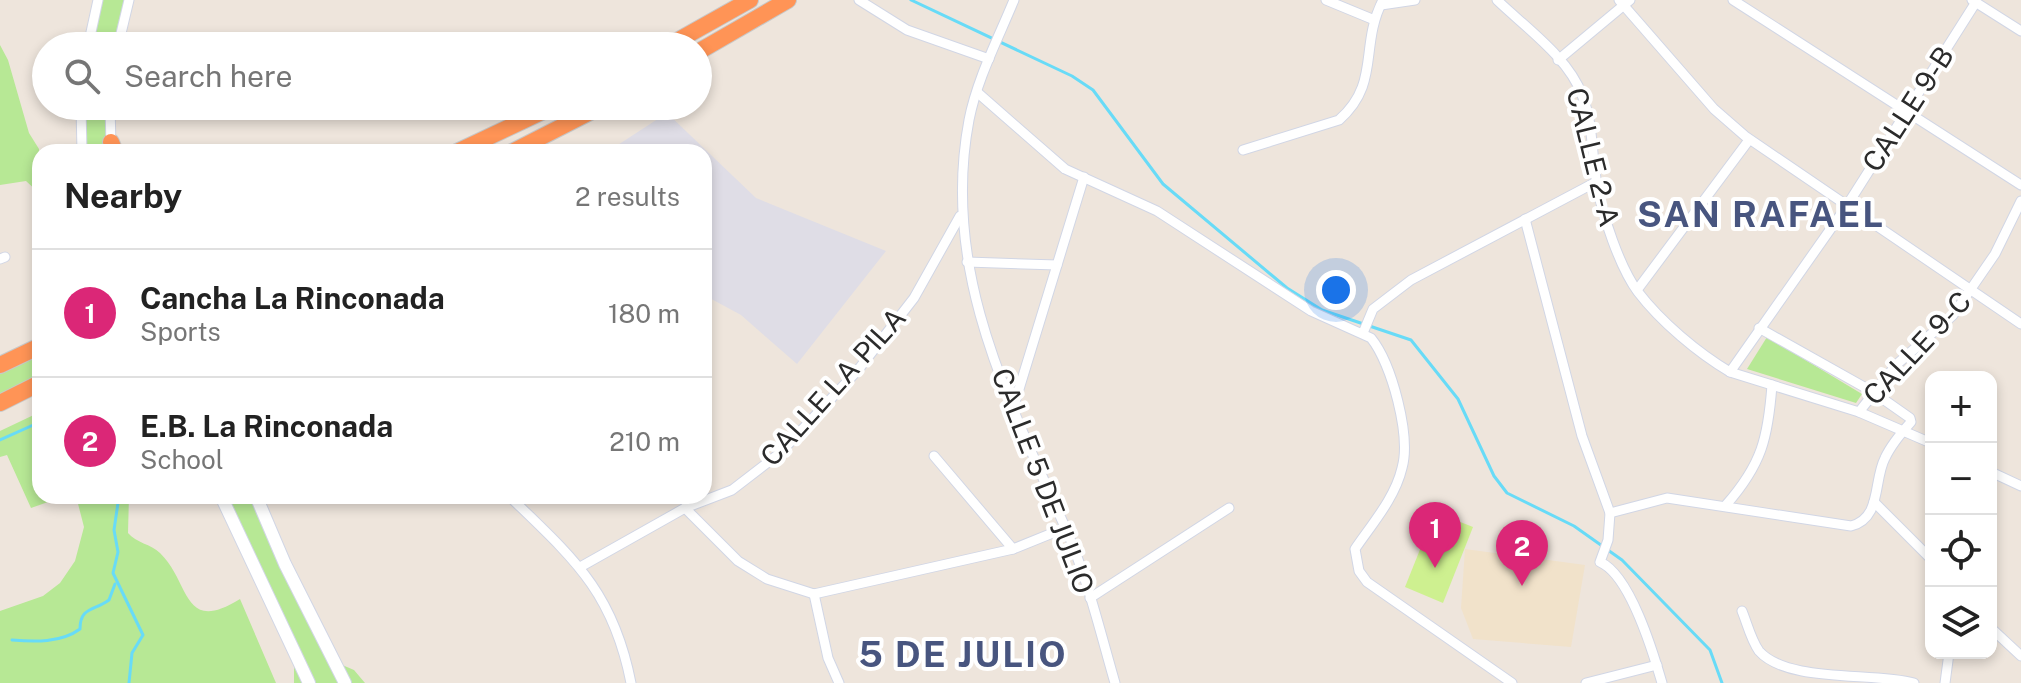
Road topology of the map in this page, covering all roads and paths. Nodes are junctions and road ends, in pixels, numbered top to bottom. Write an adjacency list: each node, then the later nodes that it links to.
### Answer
1 (98, 0): 16 (street)
2 (129, 0): 17 (street)
3 (750, 0): 18 (highway)
4 (788, 0): 19 (highway)
5 (859, 0): 20 (street)
6 (1014, 0): 20 (street, CALLE 5 DE JULIO)
7 (1326, 0): 14 (street)
8 (1415, 0): 12 (street)
9 (1497, 0): 21 (street, CALLE 2-A)
10 (1733, 0): 23 (street)
11 (1974, 1): 15 (street); 23 (street, CALLE 9-B)
12 (1382, 2): 14 (street)
13 (1624, 2): 21 (street); 29 (street)
14 (1372, 19): 35 (street)
15 (2019, 27)
16 (91, 32)
17 (121, 32)
18 (693, 32)
19 (712, 44)
20 (991, 55): 22 (street, CALLE 5 DE JULIO)
21 (1558, 60): 37 (street, CALLE 2-A)
22 (978, 93): 36 (street); 41 (street, CALLE 5 DE JULIO)
23 (1906, 113): 38 (street); 40 (street, CALLE 9-B)
24 (81, 120): 30 (street)
25 (111, 120): 31 (street)
26 (524, 120): 32 (highway)
27 (576, 120): 28 (highway)
28 (549, 135): 33 (highway); 34 (highway)
29 (1749, 140): 40 (street); 46 (street)
30 (82, 144)
31 (113, 144)
32 (474, 144)
33 (529, 144)
34 (547, 144)
35 (1243, 150)
36 (1084, 177): 44 (street); 49 (street)
37 (1596, 182): 42 (street); 46 (street, CALLE 2-A)
38 (2021, 185)
39 (2021, 201): 45 (street, CALLE 9-C)
40 (1846, 207): 45 (street); 48 (street, CALLE 9-B)
41 (962, 213): 43 (street, CALLE 5 DE JULIO); 64 (street, CALLE LA PILA)
42 (1525, 219): 49 (street); 73 (street)
43 (967, 262): 44 (street); 57 (street, CALLE 5 DE JULIO)
44 (1057, 265): 57 (street)
45 (1973, 288): 47 (street); 55 (street, CALLE 9-C)
46 (1637, 290): 52 (street, CALLE 2-A)
47 (2021, 324)
48 (1759, 328): 52 (street, CALLE 9-B); 55 (street)
49 (1363, 330): 90 (street)
50 (32, 348): 51 (highway)
51 (0, 365)
52 (1730, 372): 53 (street, CALLE 2-A)
53 (1772, 385): 58 (street, CALLE 2-A); 70 (street)
54 (32, 387): 56 (highway)
55 (1873, 392): 58 (street, CALLE 9-C); 59 (street)
56 (0, 403)
57 (1012, 412): 74 (street, CALLE 5 DE JULIO)
58 (1859, 412): 59 (street, CALLE 2-A)
59 (1903, 431): 60 (street, CALLE 2-A); 65 (street)
60 (1925, 440)
61 (934, 456): 75 (street)
62 (1997, 475): 63 (street)
63 (2021, 486)
64 (712, 498)
65 (1874, 502): 70 (street); 76 (street)
66 (225, 504): 85 (main road)
67 (259, 504): 86 (main road)
68 (517, 504): 77 (street)
69 (695, 504): 71 (street, CALLE LA PILA)
70 (1726, 505): 73 (street)
71 (685, 508): 77 (street, CALLE LA PILA); 78 (street)
72 (1229, 508): 79 (street)
73 (1610, 513): 84 (street)
74 (1065, 528): 75 (street); 79 (street, CALLE 5 DE JULIO)
75 (1013, 549): 78 (street)
76 (1925, 553)
77 (582, 566): 87 (street)
78 (814, 594): 88 (street)
79 (1090, 598): 89 (street, CALLE 5 DE JULIO)
80 (1742, 611): 93 (street)
81 (1997, 634): 82 (street)
82 (2021, 656)
83 (1948, 659): 94 (street)
84 (1657, 665): 91 (street); 92 (street)
85 (309, 683)
86 (345, 683)
87 (631, 683)
88 (839, 683)
89 (1115, 683)
90 (1512, 683)
91 (1586, 683)
92 (1662, 683)
93 (1914, 683)
94 (1945, 683)

